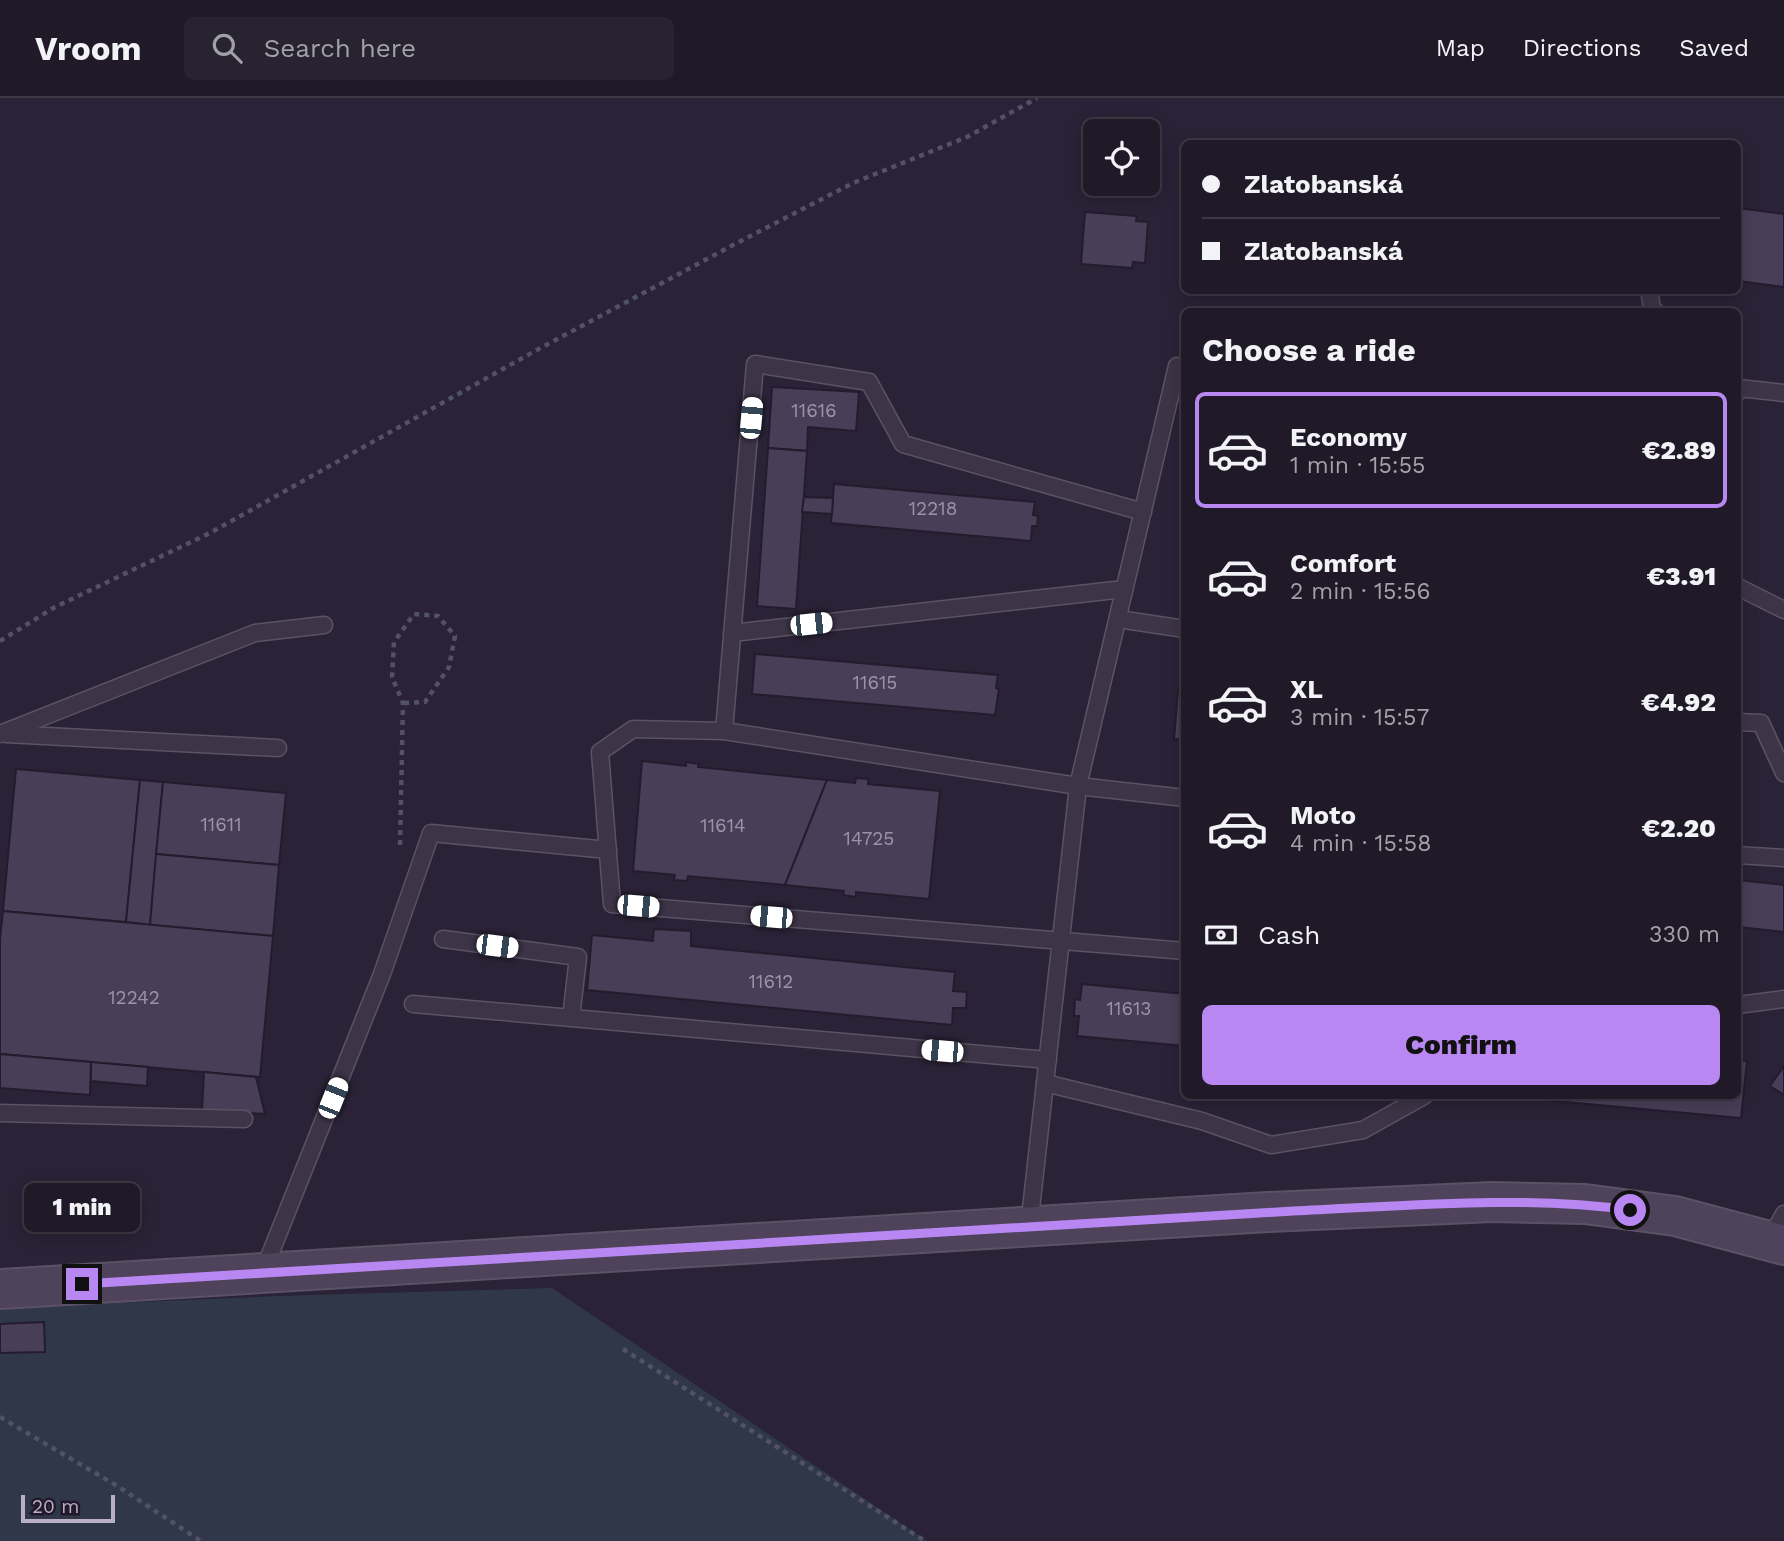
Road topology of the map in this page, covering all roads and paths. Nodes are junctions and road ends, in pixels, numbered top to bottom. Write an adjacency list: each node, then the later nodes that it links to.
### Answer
1 (1037, 98): 13 (path)
2 (1177, 366): 5 (lane)
3 (1741, 389): 4 (lane)
4 (1784, 393)
5 (1143, 512): 7 (lane); 12 (lane)
6 (1741, 588): 8 (lane)
7 (1124, 589): 9 (lane); 12 (lane)
8 (1784, 610)
9 (1118, 619): 11 (lane); 20 (lane)
10 (324, 625): 17 (lane)
11 (1181, 628)
12 (732, 632): 16 (lane)
13 (0, 641)
14 (403, 703): 14 (path); 22 (path)
15 (1741, 722): 19 (lane)
16 (724, 732): 20 (lane); 23 (lane)
17 (0, 734): 18 (lane)
18 (278, 748)
19 (1784, 773)
20 (1078, 786): 21 (lane); 27 (lane)
21 (1181, 797)
22 (400, 850)
23 (608, 850): 27 (lane); 40 (lane)
24 (1741, 855): 25 (lane)
25 (1784, 858)
26 (443, 939): 32 (lane)
27 (1061, 940): 28 (lane); 33 (lane)
28 (1181, 951)
29 (1784, 999): 31 (lane)
30 (413, 1004): 32 (lane)
31 (1741, 1005)
32 (571, 1018): 33 (lane)
33 (1048, 1060): 34 (lane)
34 (1045, 1083): 35 (lane); 38 (lane)
35 (1419, 1099)
36 (0, 1113): 37 (lane)
37 (244, 1119)
38 (1029, 1227): 39 (street); 40 (street)
39 (1779, 1233)
40 (263, 1272): 41 (street)
41 (0, 1289)
42 (623, 1349): 45 (path)
43 (0, 1417): 44 (path)
44 (201, 1541)
45 (925, 1541)

